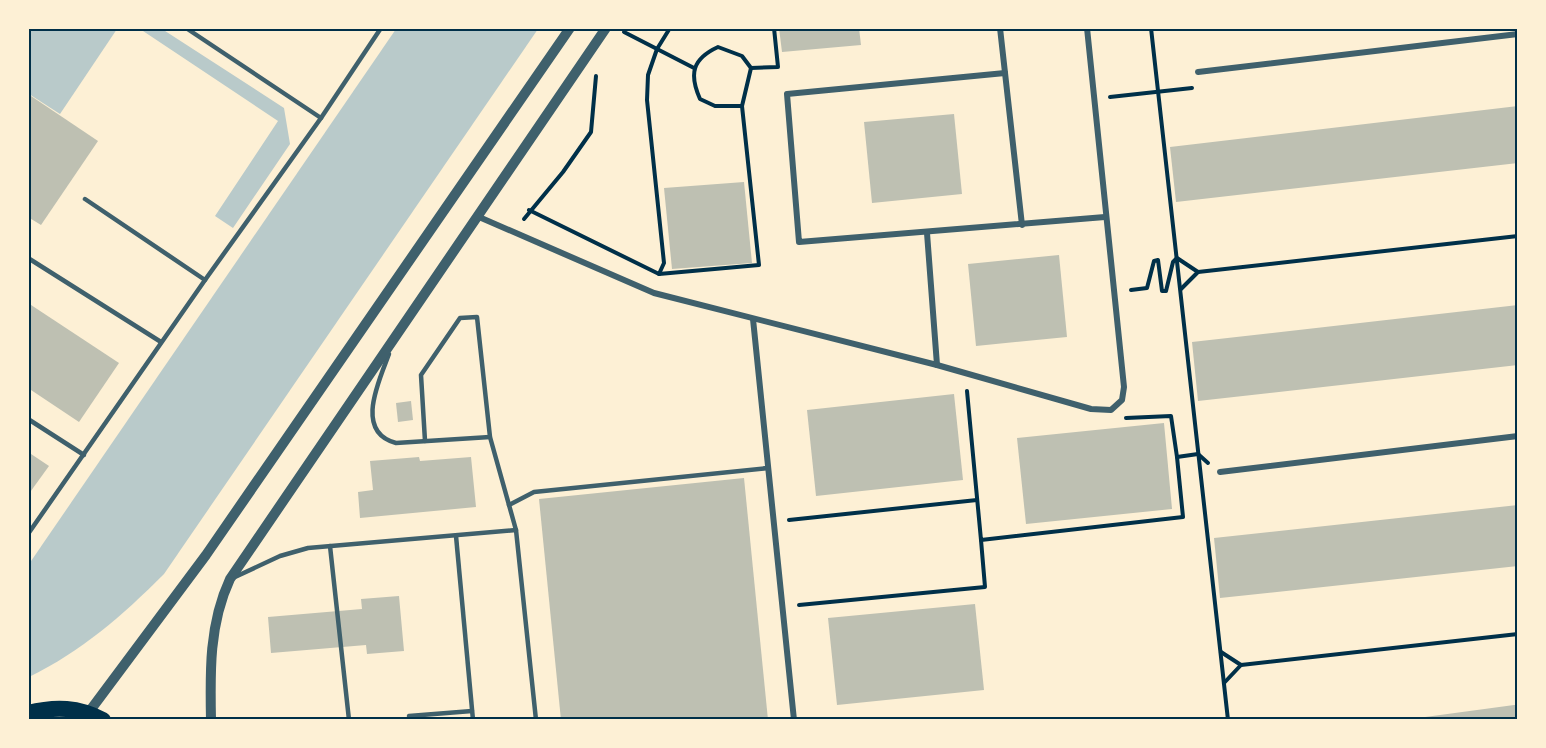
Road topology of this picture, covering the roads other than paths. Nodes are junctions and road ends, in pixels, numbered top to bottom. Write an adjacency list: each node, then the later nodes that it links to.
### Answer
1 (186, 28): 10 (lane)
2 (381, 28): 10 (lane)
3 (570, 28): 37 (street)
4 (606, 28): 12 (street)
5 (1000, 28): 9 (street)
6 (1087, 28): 13 (street)
7 (1518, 34): 8 (street)
8 (1198, 72)
9 (1005, 73): 14 (street); 15 (street)
10 (321, 118): 17 (lane)
11 (85, 199): 17 (lane)
12 (479, 217): 18 (street); 19 (street)
13 (1106, 217): 14 (street); 21 (street)
14 (1022, 225): 15 (street)
15 (927, 233): 21 (street)
16 (28, 258): 20 (lane)
17 (205, 280): 20 (lane)
18 (753, 319): 21 (street); 27 (street)
19 (394, 340): 25 (lane); 34 (street)
20 (161, 342): 26 (lane)
21 (937, 365)
22 (28, 419): 26 (lane)
23 (1518, 436): 28 (street)
24 (490, 437): 25 (lane); 25 (lane); 29 (lane)
25 (425, 441)
26 (84, 455): 31 (lane)
27 (768, 468): 29 (lane); 43 (street)
28 (1221, 472)
29 (509, 505): 30 (lane)
30 (516, 530): 32 (lane); 42 (lane)
31 (28, 534)
32 (456, 536): 33 (lane); 35 (lane)
33 (330, 546): 34 (lane); 39 (lane)
34 (230, 579): 38 (street)
35 (472, 711): 40 (lane); 41 (lane)
36 (28, 713): 37 (highway)
37 (92, 717)
38 (211, 720)
39 (349, 720)
40 (410, 720)
41 (473, 720)
42 (536, 720)
43 (794, 720)

